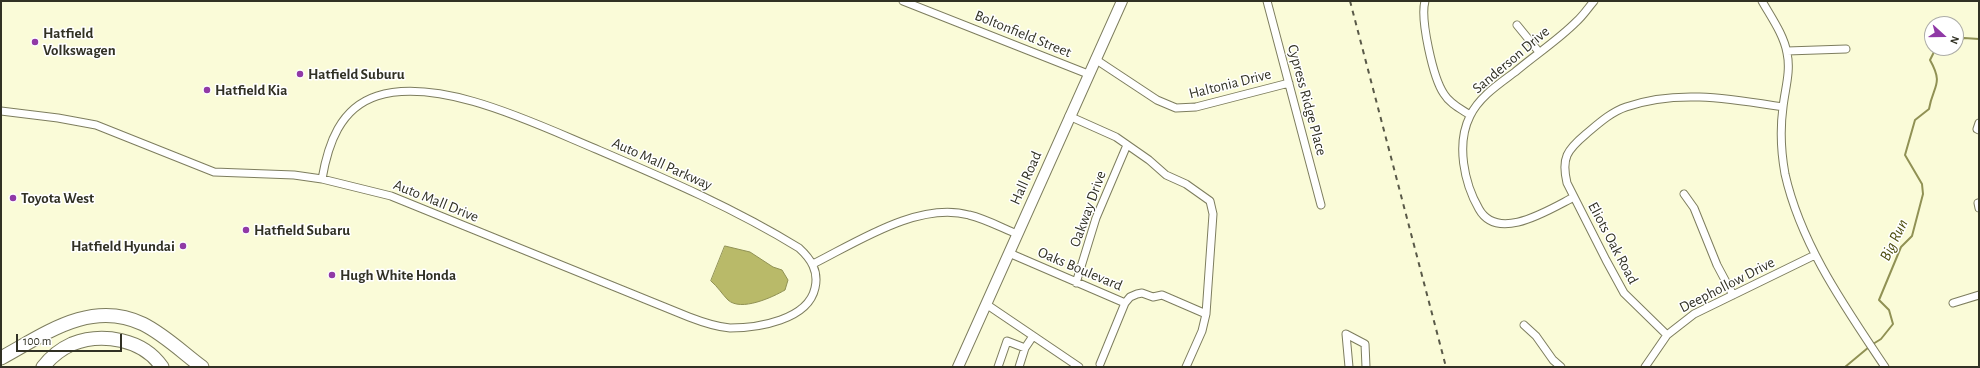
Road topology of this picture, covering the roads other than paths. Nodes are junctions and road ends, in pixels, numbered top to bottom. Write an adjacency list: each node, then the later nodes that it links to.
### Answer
1 (903, 1): 12 (street, Boltonfield Street)
2 (1122, 1): 11 (main road, Hall Road)
3 (1267, 1): 13 (street, Cypress Ridge Place)
4 (1426, 1): 16 (street)
5 (1594, 1): 10 (street, Sanderson Drive)
6 (1762, 1): 9 (street)
7 (1517, 25): 10 (street)
8 (1846, 49): 9 (street)
9 (1787, 51): 14 (street)
10 (1539, 52): 16 (street, Sanderson Drive)
11 (1095, 59): 12 (main road, Hall Road); 13 (street, Haltonia Drive)
12 (1088, 74): 17 (main road, Hall Road)
13 (1289, 83): 24 (street, Cypress Ridge Place)
14 (1783, 107): 23 (street, Eliots Oak Road); 27 (street)
15 (1, 112): 21 (street, Auto Mall Drive)
16 (1470, 115): 23 (street, Sanderson Drive)
17 (1069, 116): 20 (street); 25 (main road, Hall Road)
18 (1979, 123): 19 (street)
19 (1979, 130)
20 (1127, 144): 29 (street, Oakway Drive); 35 (street)
21 (322, 179): 28 (street, Auto Mall Drive); 28 (street, Auto Mall Parkway)
22 (1684, 194): 30 (street)
23 (1574, 197): 37 (street, Eliots Oak Road)
24 (1321, 205)
25 (1017, 234): 26 (main road, Hall Road); 28 (street)
26 (1009, 253): 29 (street, Oaks Boulevard); 34 (main road, Hall Road)
27 (1815, 255): 30 (street, Deephollow Drive); 54 (street)
28 (813, 264)
29 (1076, 283): 32 (street, Oaks Boulevard)
30 (1733, 295): 37 (street, Deephollow Drive)
31 (1979, 295): 33 (street)
32 (1125, 303): 35 (street, Oaks Boulevard); 41 (street)
33 (1953, 303)
34 (986, 304): 38 (street); 45 (main road, Hall Road)
35 (1206, 314): 49 (street)
36 (1524, 325): 52 (street)
37 (1667, 335): 53 (street, Deephollow Drive)
38 (1033, 336): 39 (street); 48 (street)
39 (1026, 348): 46 (street); 47 (street)
40 (1, 358): 44 (highway)
41 (1100, 364)
42 (43, 367): 43 (highway)
43 (162, 367)
44 (202, 367)
45 (958, 367)
46 (998, 367)
47 (1019, 367)
48 (1079, 367)
49 (1186, 367)
50 (1349, 367): 51 (street)
51 (1366, 367)
52 (1561, 367)
53 (1645, 367)
54 (1885, 367)

